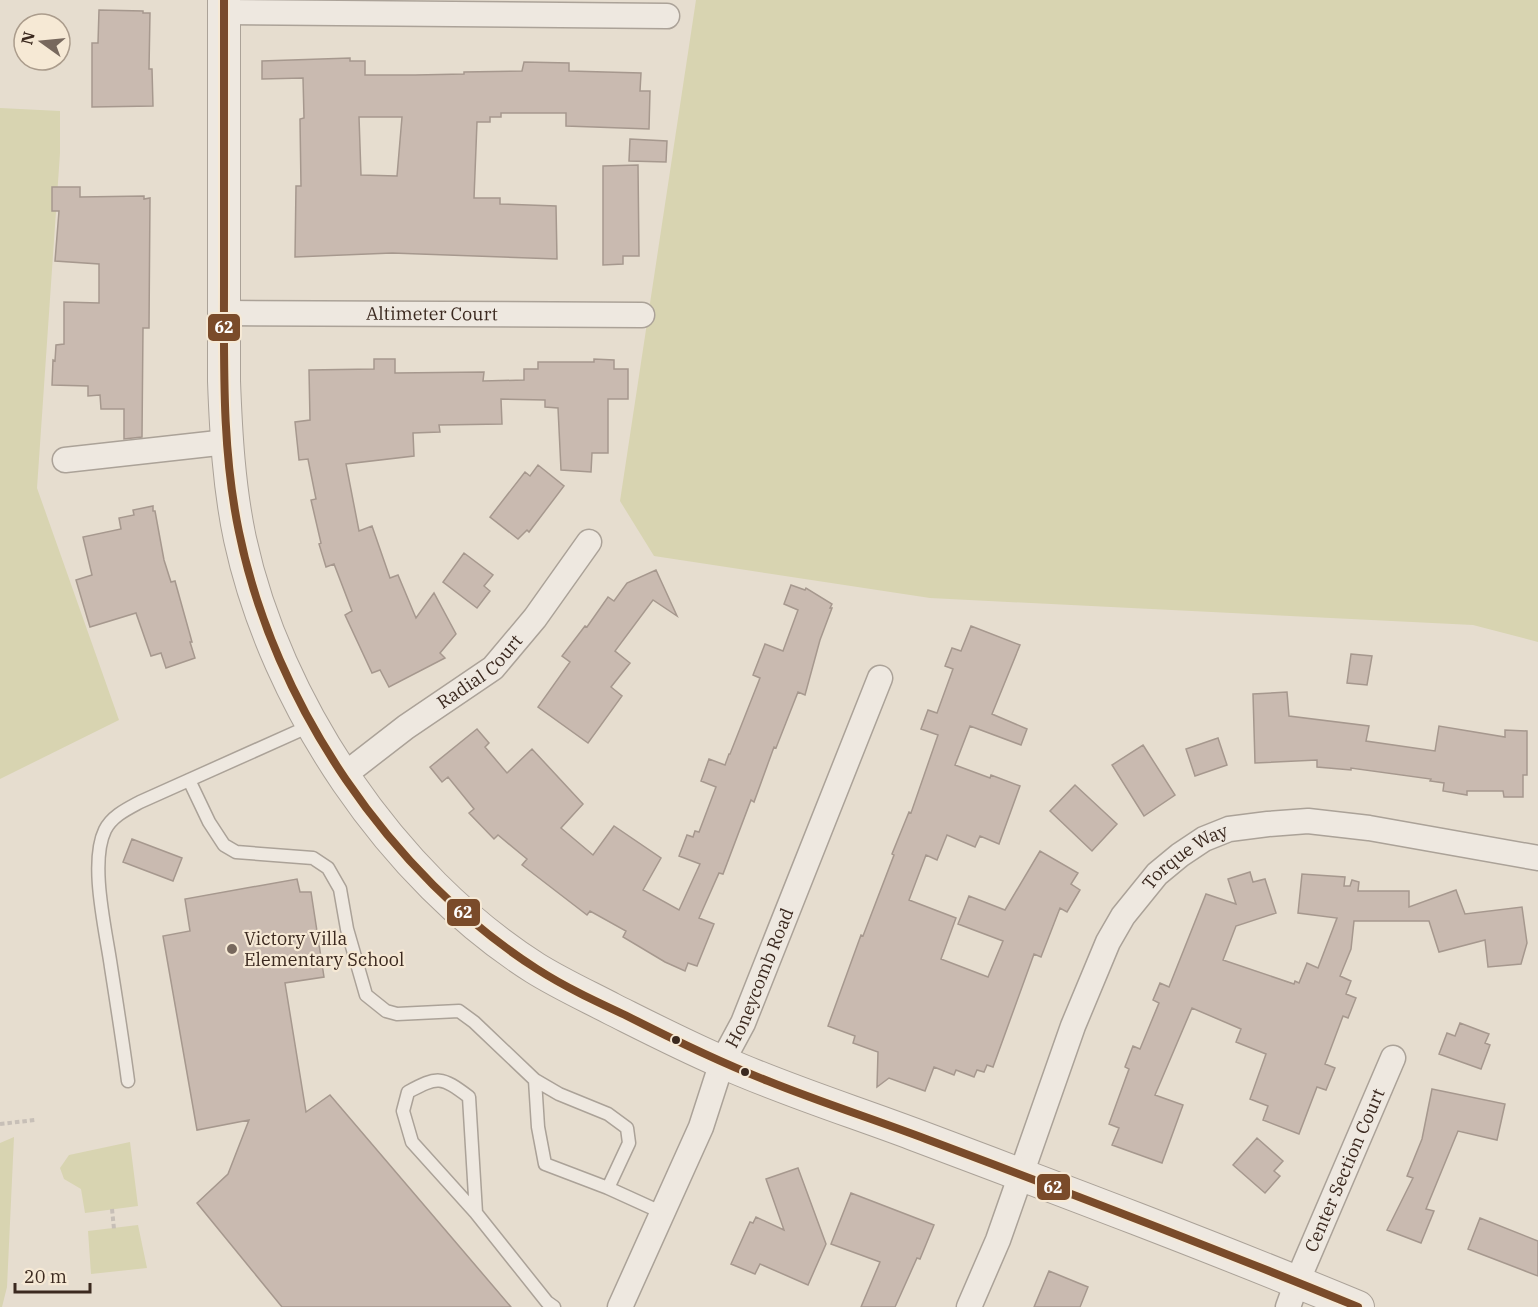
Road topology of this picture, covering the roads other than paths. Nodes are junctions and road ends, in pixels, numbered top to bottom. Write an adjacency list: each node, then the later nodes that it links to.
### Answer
1 (224, 6): 2 (street); 3 (street)
2 (667, 16)
3 (224, 313): 4 (street, Altimeter Court); 5 (street)
4 (642, 315)
5 (227, 442): 6 (street); 9 (street)
6 (65, 460)
7 (589, 542): 10 (street, Radial Court)
8 (880, 678): 14 (street, Honeycomb Road)
9 (314, 724): 10 (street); 11 (lane)
10 (344, 776): 14 (street)
11 (189, 780): 15 (lane); 16 (lane)
12 (1538, 858): 17 (street, Torque Way)
13 (1394, 1058): 21 (street, Center Section Court)
14 (722, 1062): 17 (street); 20 (street, Honeycomb Road)
15 (535, 1080): 18 (lane); 18 (lane)
16 (128, 1081)
17 (1022, 1175): 21 (street); 24 (street, Torque Way)
18 (608, 1188): 20 (lane)
19 (476, 1213): 19 (lane); 22 (lane)
20 (663, 1213): 23 (street, Honeycomb Road)
21 (1292, 1294): 25 (street)
22 (554, 1307)
23 (620, 1307)
24 (969, 1307)
25 (1358, 1307)

